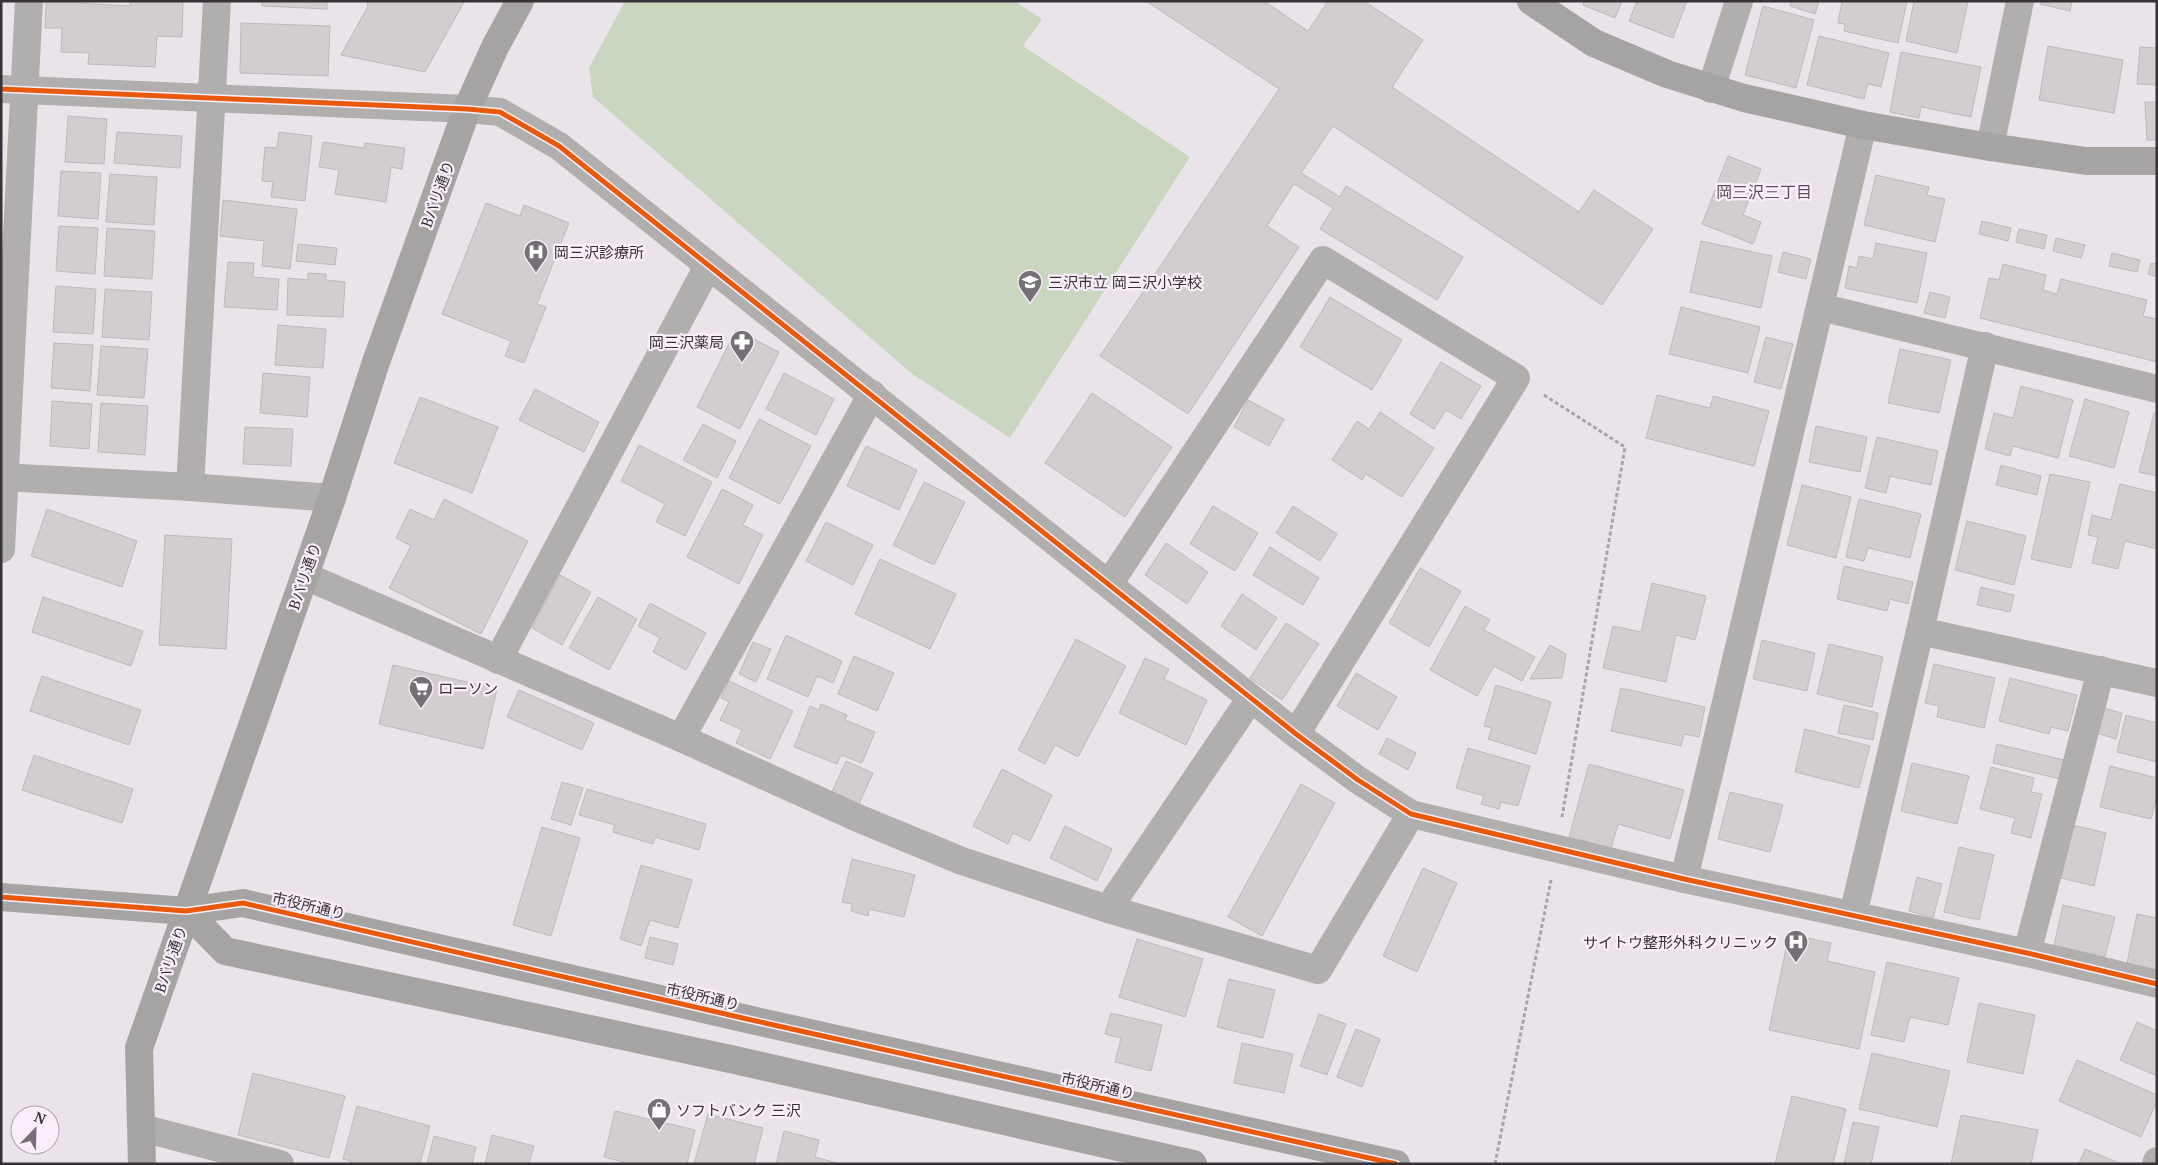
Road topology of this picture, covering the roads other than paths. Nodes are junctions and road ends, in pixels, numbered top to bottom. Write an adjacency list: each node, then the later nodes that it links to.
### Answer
1 (29, 1): 8 (street)
2 (217, 1): 9 (street)
3 (520, 1): 10 (street, Bバリ通り)
4 (1531, 1): 7 (street)
5 (1739, 1): 7 (street)
6 (2020, 1): 12 (street)
7 (1712, 88): 11 (street)
8 (13, 90): 9 (street); 19 (street)
9 (212, 99): 10 (street); 20 (street)
10 (467, 109): 14 (street); 21 (street, Bバリ通り)
11 (1863, 125): 12 (street); 15 (street)
12 (1990, 147): 13 (street)
13 (2157, 161)
14 (708, 266): 18 (street); 26 (street)
15 (1820, 308): 16 (street); 33 (street)
16 (1985, 346): 17 (street); 25 (street)
17 (2157, 389)
18 (872, 394): 24 (street); 31 (street)
19 (3, 477): 20 (street); 22 (street)
20 (190, 487): 21 (street)
21 (332, 498): 23 (street, Bバリ通り)
22 (1, 549)
23 (304, 576): 26 (street); 36 (street, Bバリ通り)
24 (1109, 584): 29 (street); 30 (street)
25 (1920, 631): 27 (street); 37 (street)
26 (498, 660): 31 (street)
27 (2101, 670): 28 (street); 38 (street)
28 (2157, 683)
29 (1251, 698): 30 (street); 35 (street)
30 (1296, 734): 32 (street)
31 (681, 738): 35 (street)
32 (1411, 814): 33 (street); 35 (street)
33 (1684, 879): 37 (street)
34 (1, 897): 36 (street, 市役所通り)
35 (1108, 910)
36 (186, 911): 40 (street, Bバリ通り); 43 (street); 44 (street, 市役所通り)
37 (1853, 915): 38 (street)
38 (2027, 953): 39 (street)
39 (2157, 984)
40 (142, 1128): 41 (street, Bバリ通り); 42 (street)
41 (142, 1164)
42 (280, 1164)
43 (1193, 1164)
44 (1396, 1164)

